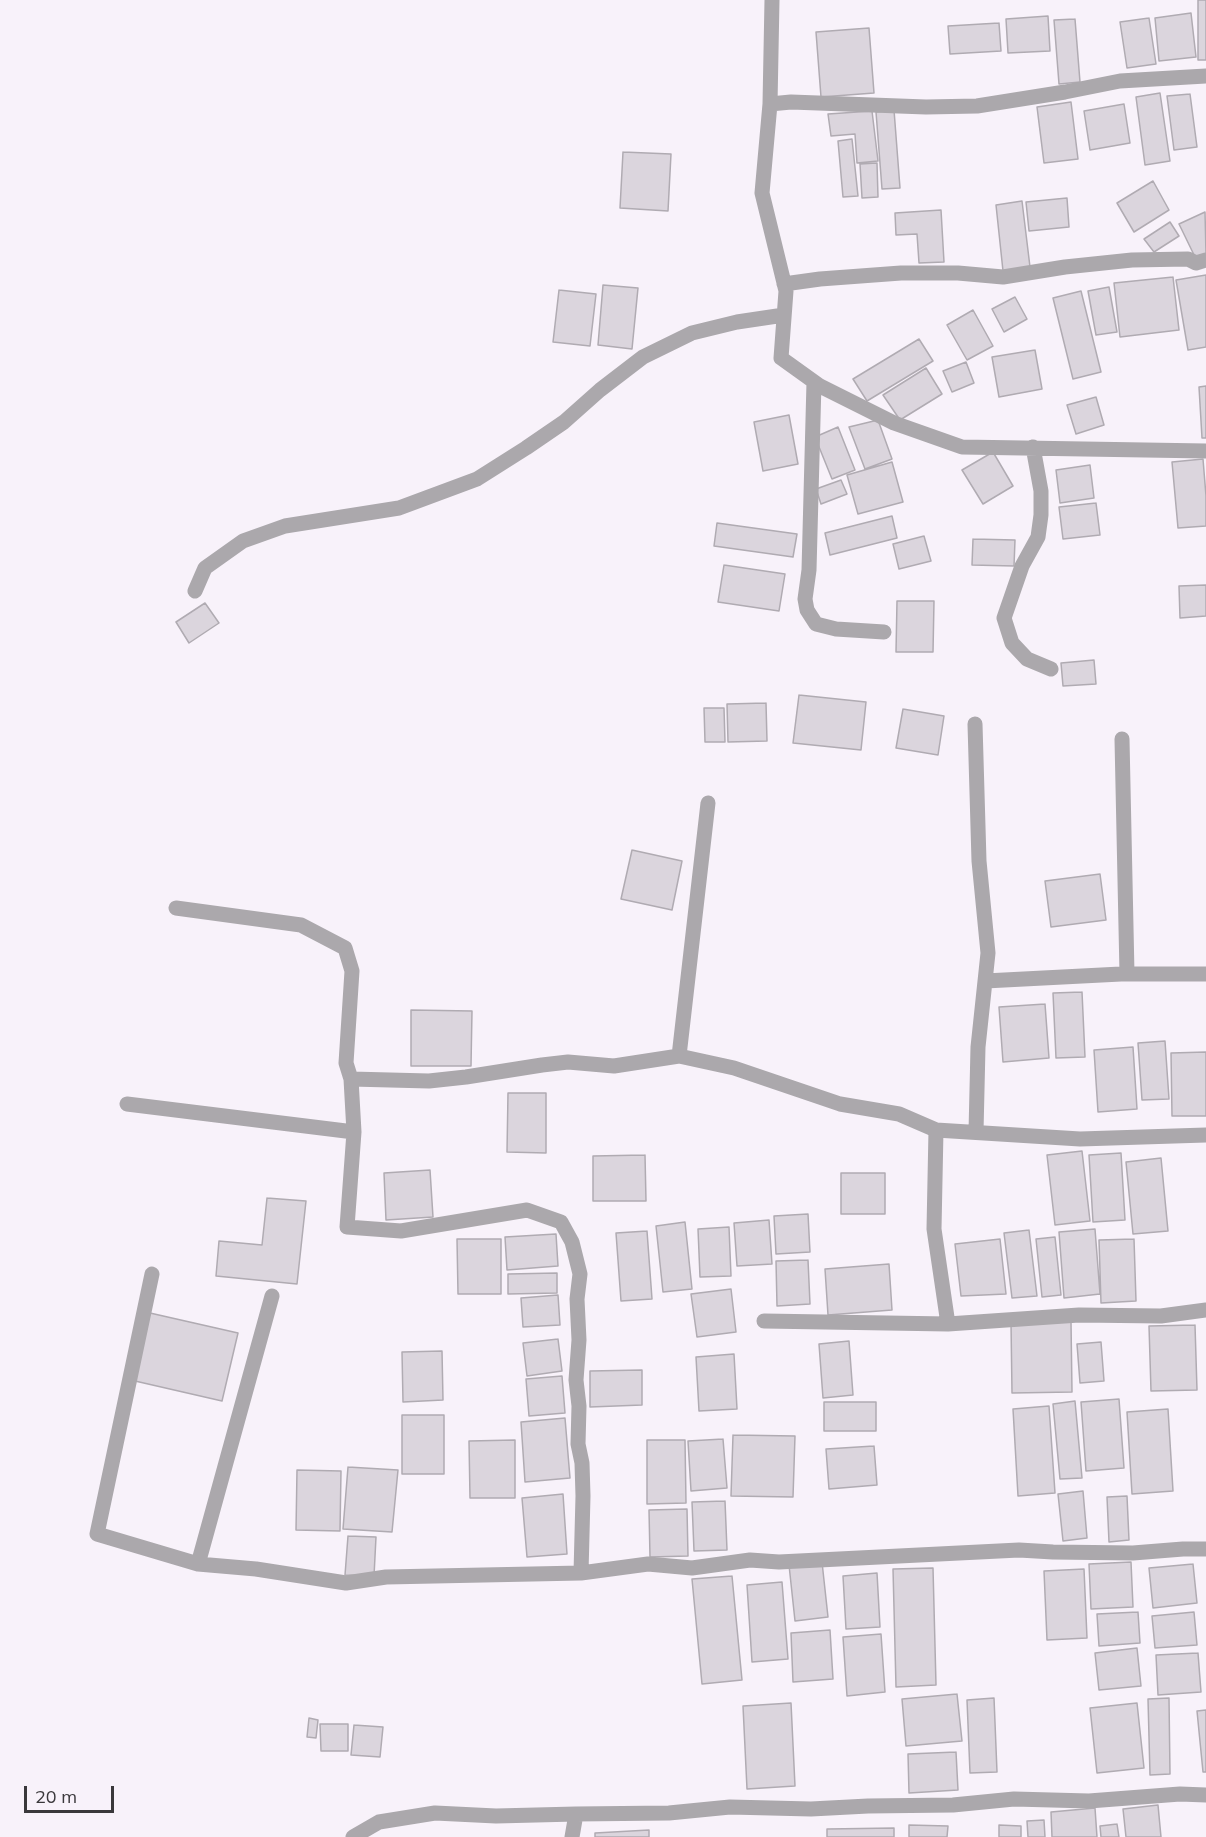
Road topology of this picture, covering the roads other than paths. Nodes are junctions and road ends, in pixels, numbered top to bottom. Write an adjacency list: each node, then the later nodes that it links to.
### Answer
1 (772, 0): 3 (street)
2 (1206, 76): 3 (street)
3 (770, 104): 5 (street)
4 (1206, 260): 5 (street)
5 (784, 284): 6 (street)
6 (784, 315): 7 (street); 10 (street)
7 (814, 382): 8 (street); 11 (street)
8 (1033, 447): 9 (street); 12 (street)
9 (1206, 451)
10 (195, 591)
11 (884, 632)
12 (1051, 669)
13 (975, 724): 19 (street)
14 (1122, 739): 18 (street)
15 (708, 803): 20 (street)
16 (176, 908): 21 (street)
17 (1206, 974): 18 (street)
18 (1127, 975): 19 (street)
19 (985, 981): 25 (street)
20 (679, 1056): 21 (street); 23 (street)
21 (351, 1079): 24 (street)
22 (127, 1104): 24 (street)
23 (936, 1130): 25 (street); 31 (street)
24 (354, 1132): 34 (street)
25 (976, 1132): 26 (street)
26 (1206, 1135)
27 (152, 1274): 33 (street)
28 (272, 1296): 33 (street)
29 (1206, 1311): 31 (street)
30 (764, 1321): 31 (street)
31 (948, 1324)
32 (1206, 1549): 34 (street)
33 (198, 1564): 34 (street)
34 (580, 1573)
35 (1206, 1795): 36 (street)
36 (576, 1814): 37 (street); 38 (street)
37 (353, 1837)
38 (572, 1837)

